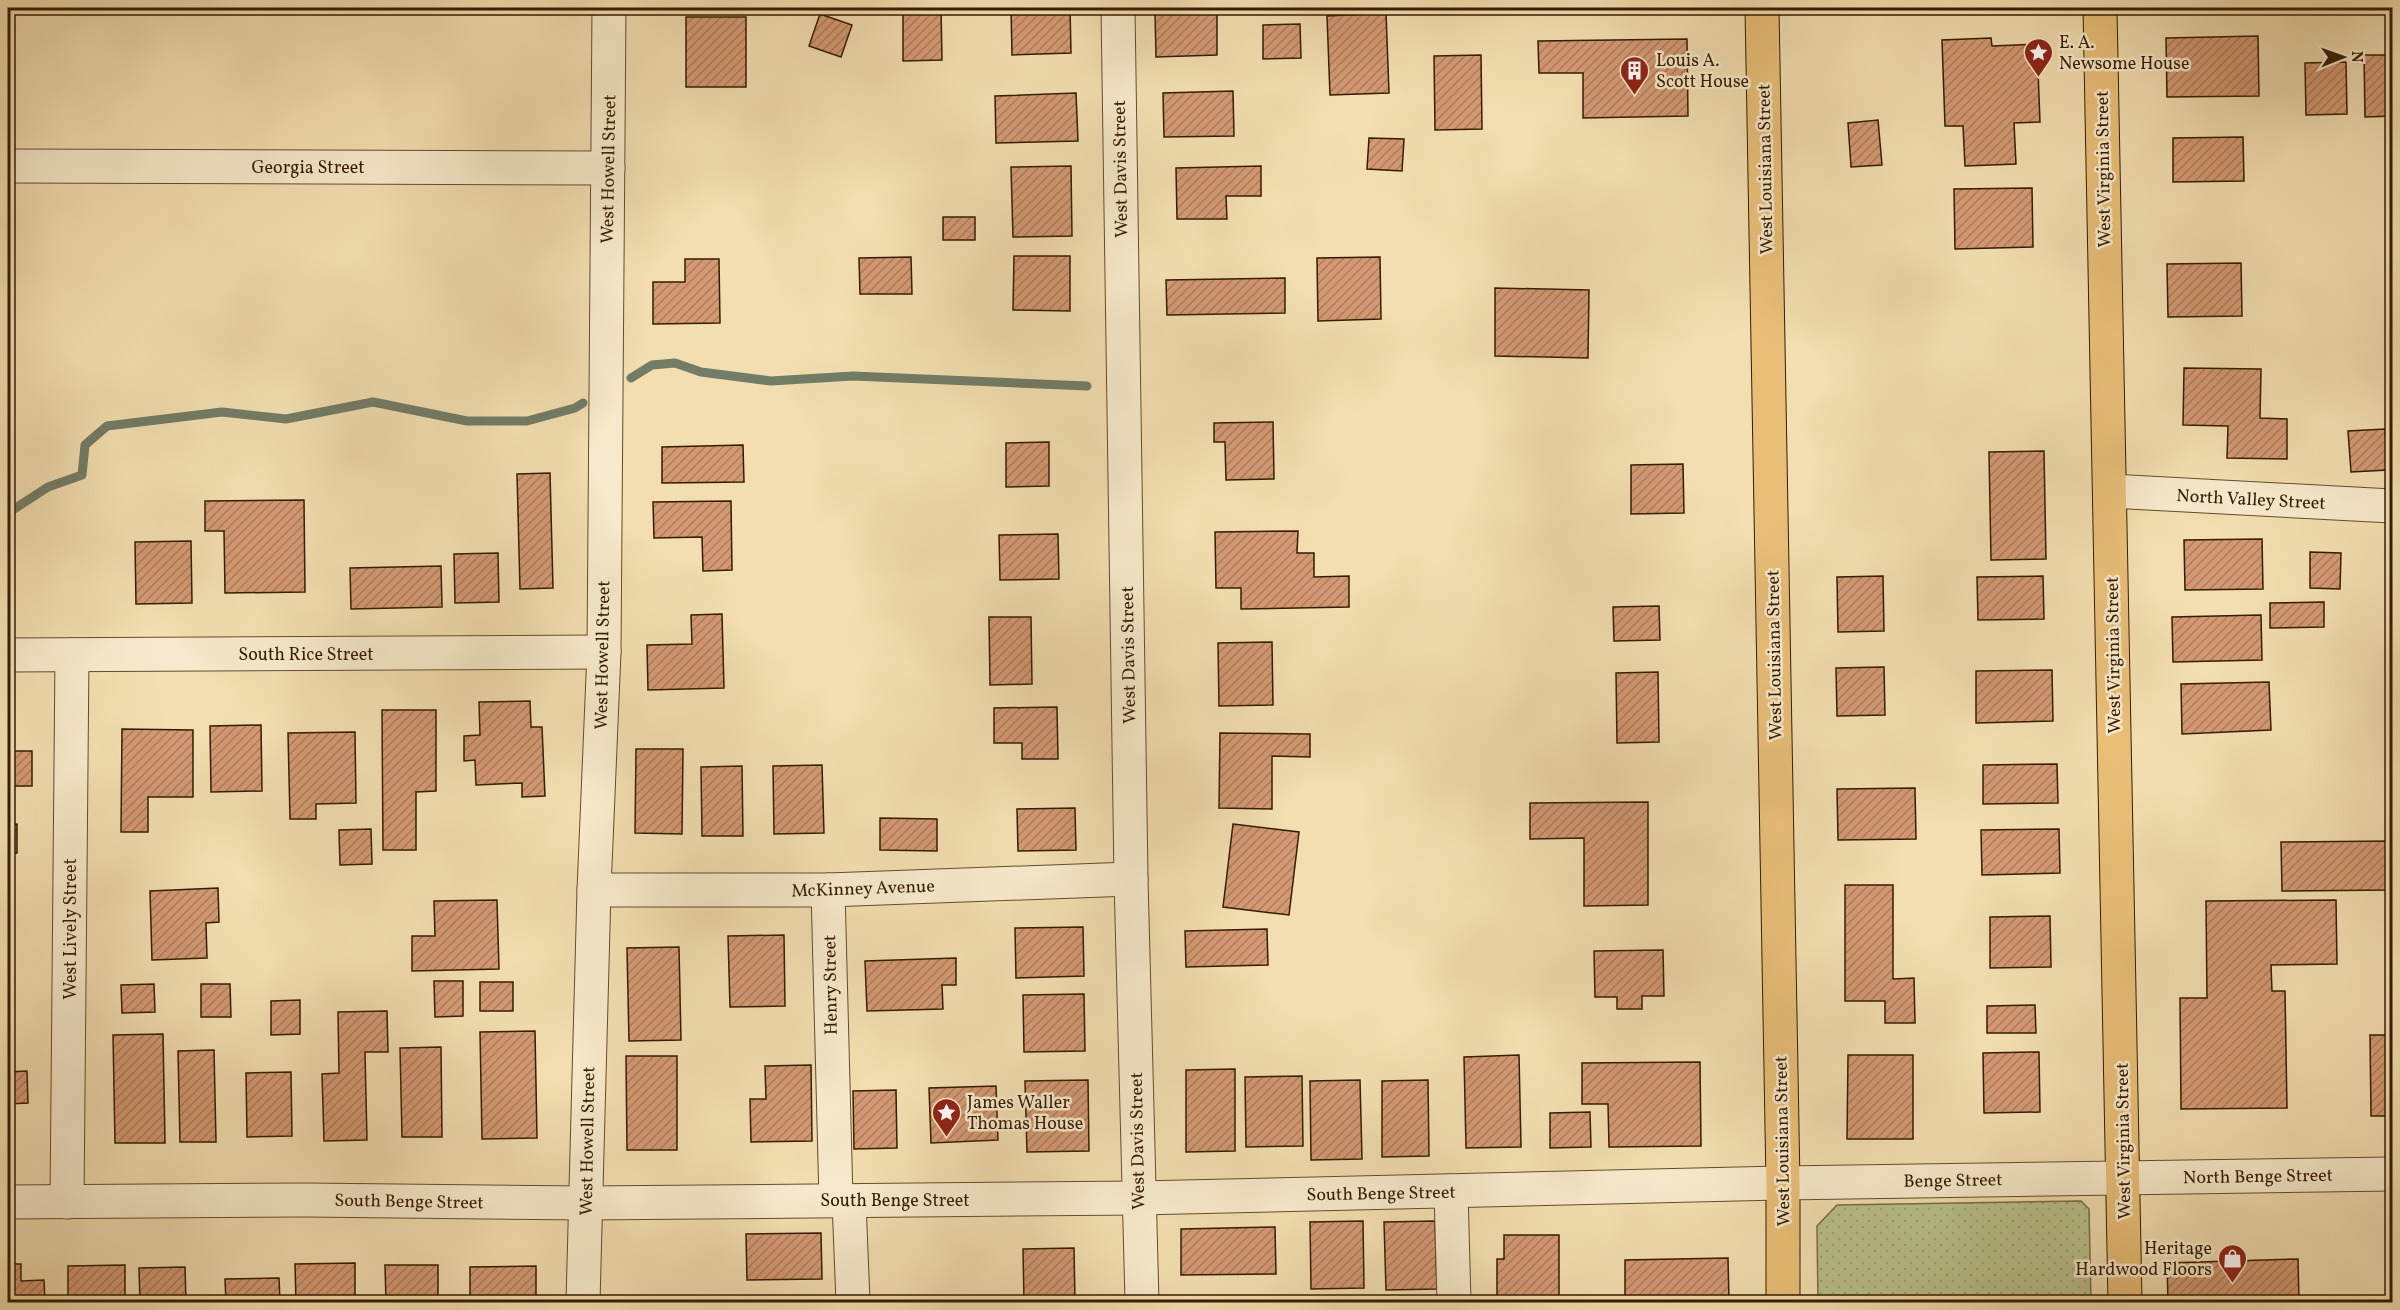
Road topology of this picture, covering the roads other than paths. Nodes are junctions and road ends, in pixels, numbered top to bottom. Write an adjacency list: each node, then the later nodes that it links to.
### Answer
1 (609, 8): 6 (street, West Howell Street)
2 (1118, 8): 12 (street, West Davis Street)
3 (1762, 8): 17 (main road, West Louisiana Street)
4 (2100, 8): 7 (main road, West Virginia Street)
5 (8, 166): 6 (street, Georgia Street)
6 (608, 168): 9 (street, West Howell Street)
7 (2110, 491): 8 (street, North Valley Street); 16 (main road, West Virginia Street)
8 (2392, 506)
9 (604, 652): 11 (street, South Rice Street); 13 (street, West Howell Street)
10 (8, 655): 11 (street, South Rice Street)
11 (72, 655): 22 (street, West Lively Street)
12 (1131, 879): 14 (street, McKinney Avenue); 19 (street, West Davis Street)
13 (594, 890): 14 (street, McKinney Avenue); 23 (street, West Howell Street)
14 (828, 890): 20 (street, Henry Street)
15 (2392, 1174): 16 (street, North Benge Street)
16 (2124, 1177): 17 (street, Benge Street); 29 (main road, West Virginia Street)
17 (1783, 1183): 18 (street, South Benge Street); 28 (main road, West Louisiana Street)
18 (1451, 1191): 19 (street, South Benge Street); 27 (street)
19 (1138, 1198): 20 (street, South Benge Street); 26 (street, West Davis Street)
20 (842, 1200): 23 (street, South Benge Street); 25 (street)
21 (8, 1202): 22 (street, South Benge Street)
22 (68, 1202): 23 (street, South Benge Street)
23 (586, 1203): 24 (street, West Howell Street)
24 (583, 1302)
25 (853, 1302)
26 (1142, 1302)
27 (1454, 1302)
28 (1783, 1302)
29 (2125, 1302)

